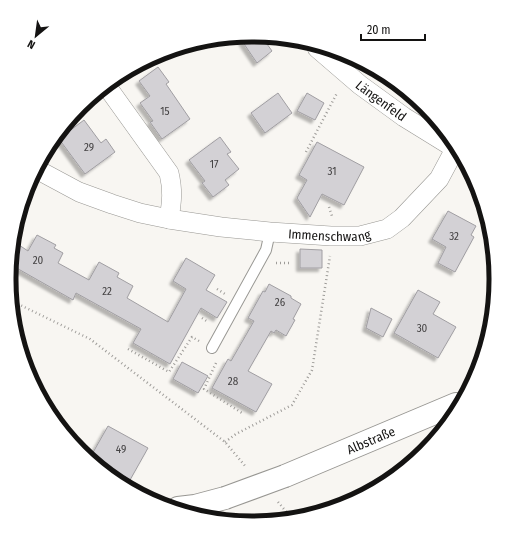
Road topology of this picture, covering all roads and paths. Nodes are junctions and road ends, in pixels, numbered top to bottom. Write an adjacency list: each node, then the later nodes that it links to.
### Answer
1 (323, 53): 2 (street, Längenfeld)
2 (346, 74): 4 (street, Längenfeld); 5 (path)
3 (110, 90): 8 (street)
4 (446, 143)
5 (306, 152)
6 (453, 154): 10 (street, Immenschwang)
7 (41, 172): 8 (street, Immenschwang)
8 (168, 218): 9 (street, Immenschwang)
9 (270, 232): 10 (street, Immenschwang); 12 (lane)
10 (331, 236): 16 (path)
11 (18, 304): 16 (path)
12 (212, 348): 13 (path); 14 (path)
13 (128, 349)
14 (242, 413)
15 (446, 413): 19 (street, Albstraße, bridge)
16 (225, 442): 17 (path)
17 (249, 470)
18 (274, 498): 20 (path)
19 (190, 507)
20 (287, 513)

